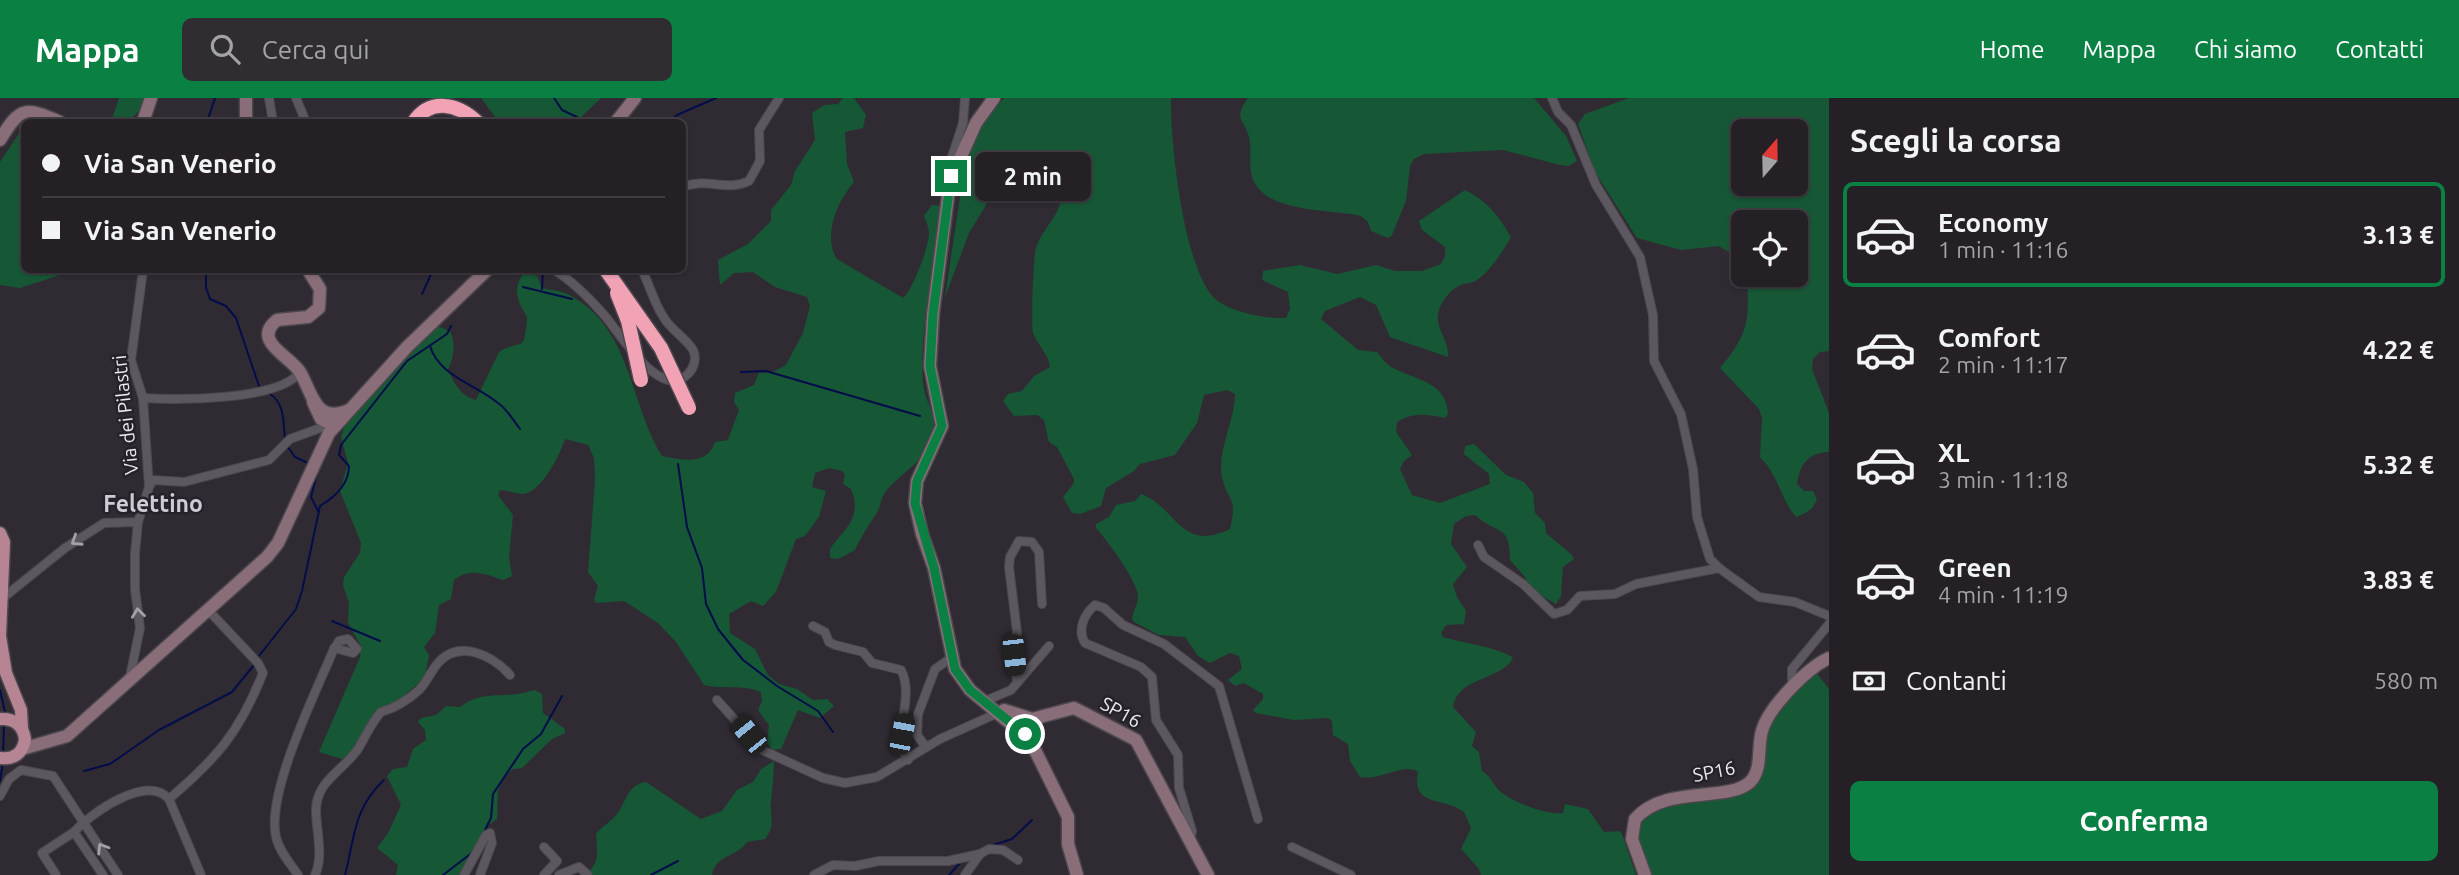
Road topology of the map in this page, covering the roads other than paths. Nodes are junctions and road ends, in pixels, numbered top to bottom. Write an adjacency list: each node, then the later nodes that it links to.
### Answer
1 (246, 98): 12 (street)
2 (269, 98): 13 (street)
3 (296, 98): 14 (street)
4 (635, 98): 17 (street)
5 (779, 98): 20 (street)
6 (965, 98): 19 (street)
7 (994, 98): 19 (street)
8 (1552, 98): 39 (street)
9 (151, 101): 11 (street)
10 (52, 119): 18 (street)
11 (144, 119)
12 (246, 119)
13 (272, 119)
14 (305, 119)
15 (422, 119): 16 (highway)
16 (474, 119)
17 (618, 119)
18 (0, 140)
19 (950, 181): 49 (street)
20 (686, 186)
21 (143, 273): 32 (street, Via dei Pilastri)
22 (310, 273): 28 (street)
23 (484, 273): 34 (street)
24 (560, 273): 27 (street)
25 (607, 273): 30 (highway, bridge)
26 (608, 273): 33 (highway, bridge)
27 (643, 273)
28 (300, 372): 29 (street); 31 (street)
29 (287, 384): 31 (street); 32 (street)
30 (642, 384)
31 (310, 396): 34 (street)
32 (143, 398): 35 (street, Via dei Pilastri)
33 (689, 408)
34 (329, 425): 35 (street); 42 (street)
35 (149, 487): 36 (street, Via dei Pilastri)
36 (138, 522): 40 (street, one-way to 40); 53 (street, Via dei Pilastri, one-way to 36)
37 (0, 533): 40 (main road)
38 (1478, 545): 39 (street)
39 (1719, 568): 43 (street)
40 (4, 597): 48 (main road)
41 (1042, 604): 54 (street)
42 (208, 610): 53 (street); 66 (street)
43 (1829, 616)
44 (1829, 624): 55 (street)
45 (813, 626): 64 (street)
46 (1049, 646): 54 (street)
47 (334, 648): 79 (street)
48 (4, 657): 51 (main road); 60 (main road)
49 (951, 658): 57 (street); 62 (street)
50 (1829, 658): 55 (street, SP16 / SP16)
51 (0, 675)
52 (510, 675): 80 (street)
53 (130, 680): 61 (street)
54 (1017, 681): 57 (street)
55 (1792, 688): 91 (street, SP16 / SP16)
56 (717, 701): 64 (street)
57 (985, 701): 58 (street); 70 (street, SP16 / SP16)
58 (1000, 712): 62 (street); 88 (street)
59 (4, 719): 60 (main road)
60 (22, 728): 61 (street); 63 (main road)
61 (62, 738): 63 (street)
62 (926, 747): 64 (street)
63 (8, 758)
64 (908, 760)
65 (0, 796): 68 (street)
66 (169, 799): 68 (street); 78 (street)
67 (1258, 819): 70 (street)
68 (85, 820): 69 (street); 77 (street, one-way to 68)
69 (74, 832): 75 (street); 76 (street)
70 (1189, 844): 89 (street, SP16 / SP16)
71 (1292, 847): 90 (street)
72 (544, 848): 83 (street)
73 (980, 854): 74 (street); 86 (street); 87 (street)
74 (1018, 860)
75 (56, 875)
76 (103, 875)
77 (118, 875)
78 (201, 875)
79 (298, 875)
80 (315, 875)
81 (464, 875): 82 (street)
82 (480, 875)
83 (547, 875)
84 (559, 875): 85 (street)
85 (588, 875)
86 (814, 875)
87 (965, 875)
88 (1077, 875)
89 (1208, 875)
90 (1351, 875)
91 (1645, 875)

